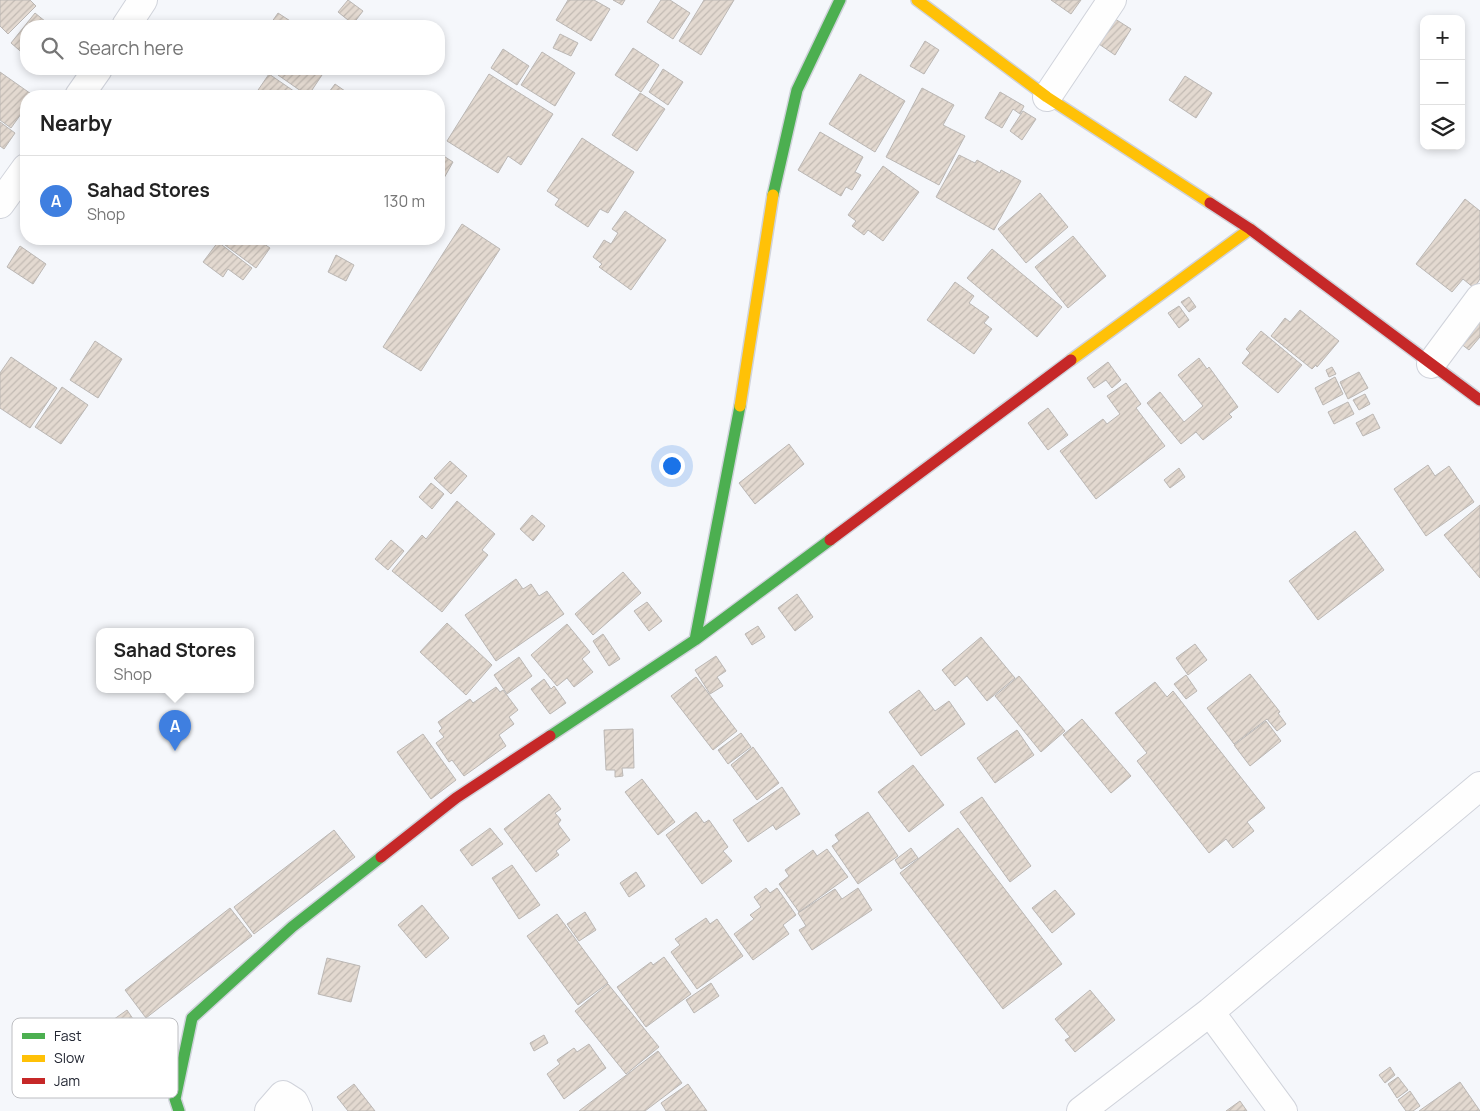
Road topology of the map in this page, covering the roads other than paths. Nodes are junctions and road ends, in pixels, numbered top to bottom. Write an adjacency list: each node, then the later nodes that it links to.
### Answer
1 (143, 0): 5 (street)
2 (840, 0): 15 (street)
3 (917, 0): 8 (street)
4 (1112, 0): 8 (street)
5 (130, 20)
6 (94, 75): 7 (street)
7 (82, 90)
8 (1047, 97): 11 (street)
9 (20, 176): 10 (street)
10 (0, 204)
11 (1250, 229): 13 (street); 15 (street)
12 (1480, 298): 13 (street)
13 (1431, 364): 14 (street)
14 (1480, 400)
15 (696, 640): 18 (street)
16 (1480, 786): 17 (street)
17 (1210, 1012): 23 (street); 24 (street)
18 (178, 1089)
19 (176, 1098): 20 (street)
20 (179, 1111)
21 (269, 1111): 22 (street)
22 (298, 1111)
23 (1081, 1111)
24 (1284, 1111)

